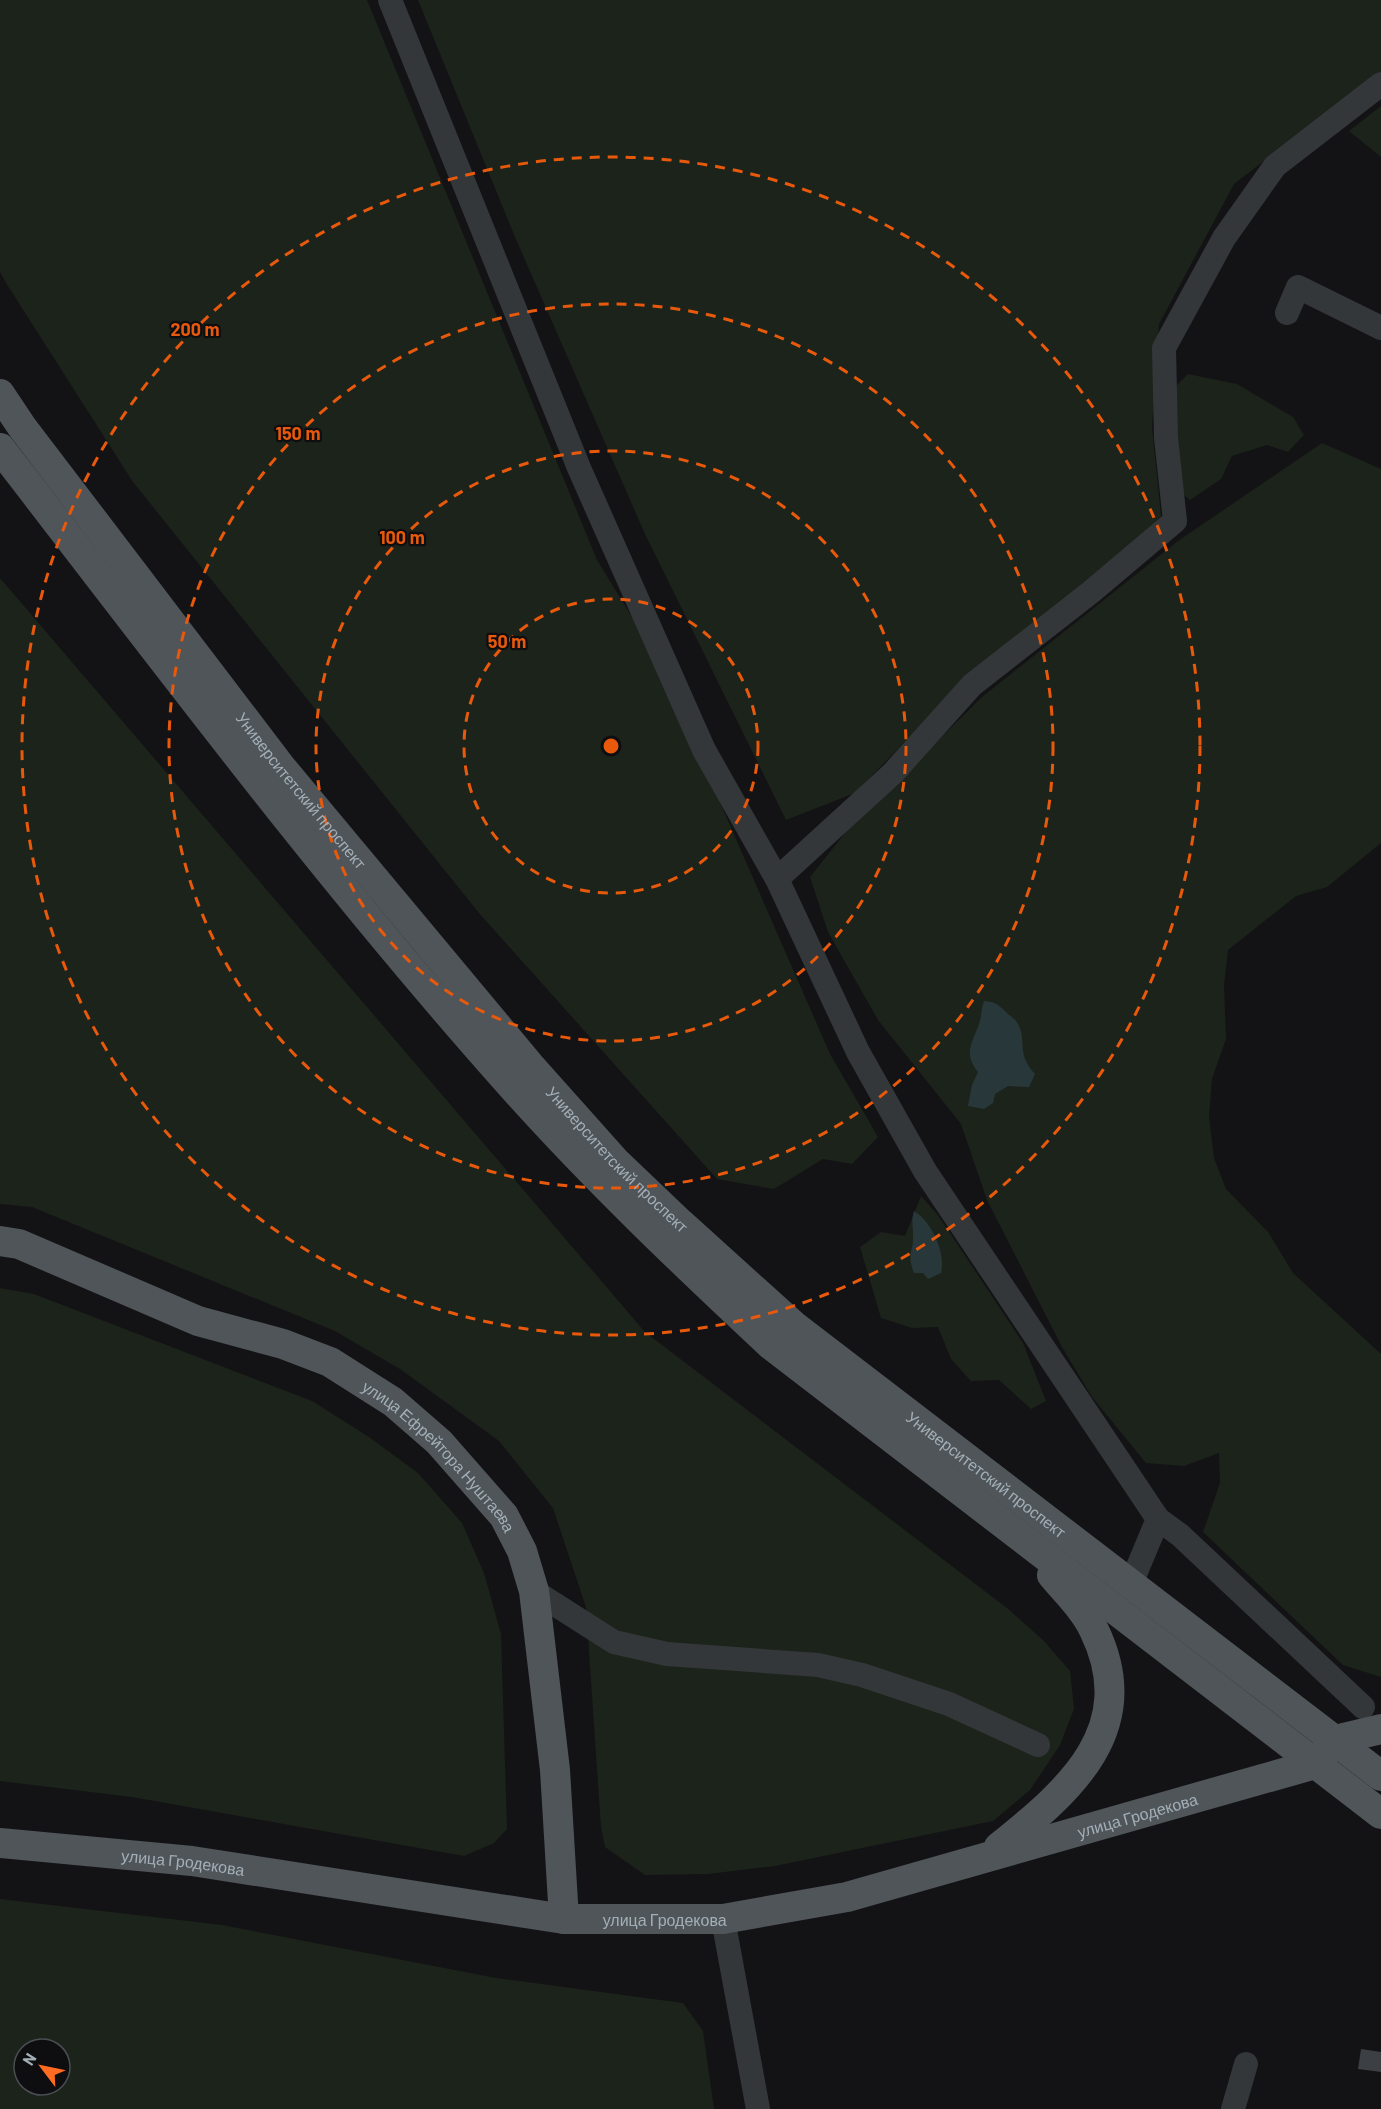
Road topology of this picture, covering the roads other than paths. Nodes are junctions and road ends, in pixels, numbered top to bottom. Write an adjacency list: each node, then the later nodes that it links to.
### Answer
1 (390, 0): 8 (lane)
2 (1381, 84): 8 (lane)
3 (1287, 313): 4 (lane)
4 (1381, 328)
5 (0, 394): 7 (main road, Университетский проспект)
6 (0, 448): 7 (main road, Университетский проспект)
7 (270, 776): 11 (main road, Университетский проспект); 12 (main road, Университетский проспект)
8 (777, 879): 10 (lane)
9 (0, 1241): 13 (main road, улица Ефрейтора Нуштаева)
10 (1158, 1519): 12 (lane); 14 (lane)
11 (1020, 1536): 17 (main road, Университетский проспект); 21 (main road)
12 (1130, 1586): 15 (main road, Университетский проспект)
13 (534, 1591): 16 (lane); 23 (main road, улица Ефрейтора Нуштаева)
14 (1372, 1718): 15 (main road)
15 (1335, 1741): 17 (main road); 18 (main road, Университетский проспект)
16 (1038, 1745)
17 (1315, 1764): 19 (main road, Университетский проспект); 21 (main road, улица Гродекова)
18 (1381, 1776)
19 (1381, 1814)
20 (0, 1843): 23 (main road, улица Гродекова)
21 (989, 1855): 22 (main road, улица Гродекова)
22 (723, 1918): 23 (main road, улица Гродекова); 25 (lane)
23 (564, 1919)
24 (1246, 2064): 26 (lane)
25 (758, 2109)
26 (1233, 2109)

